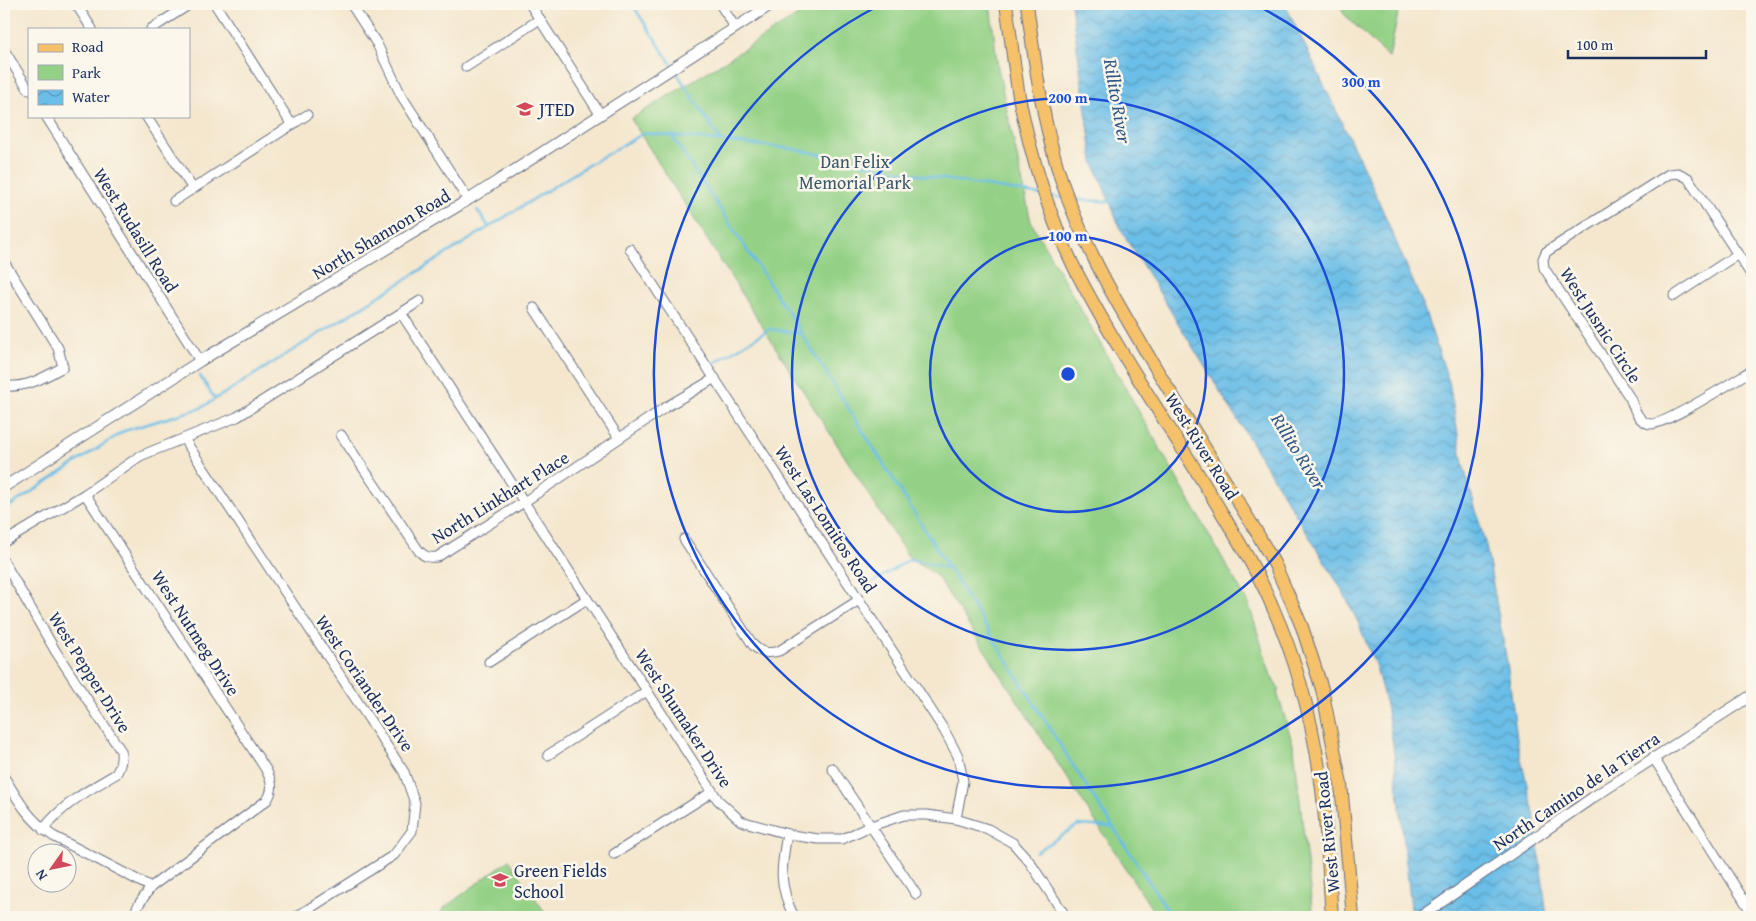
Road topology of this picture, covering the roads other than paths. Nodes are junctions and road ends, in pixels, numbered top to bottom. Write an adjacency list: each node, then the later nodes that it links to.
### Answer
1 (76, 4): 12 (street)
2 (190, 4): 13 (street)
3 (215, 4): 21 (street)
4 (351, 4): 23 (street)
5 (530, 4): 10 (street)
6 (720, 4): 11 (street)
7 (772, 4): 11 (street, North Shannon Road)
8 (1006, 4): 49 (main road, West River Road)
9 (1027, 4): 48 (main road, West River Road)
10 (540, 19): 15 (street); 17 (street)
11 (735, 27): 17 (street, North Shannon Road)
12 (91, 28)
13 (153, 28)
14 (4, 50): 16 (street)
15 (466, 67)
16 (28, 88)
17 (600, 114): 23 (street, North Shannon Road)
18 (307, 115): 21 (street)
19 (47, 118): 33 (street, West Rudasill Road)
20 (147, 118): 22 (street)
21 (292, 125): 22 (street)
22 (192, 189): 24 (street)
23 (468, 200): 33 (street, North Shannon Road)
24 (174, 202)
25 (630, 249): 35 (street, West Las Lomitos Road)
26 (1738, 254): 28 (street, West Jusnic Circle); 29 (street); 34 (street, West Jusnic Circle)
27 (4, 262): 36 (street)
28 (1752, 276)
29 (1674, 296)
30 (420, 301): 32 (street)
31 (534, 308): 38 (street)
32 (401, 313): 39 (street); 42 (street, West Shumaker Drive)
33 (200, 361): 40 (street, North Shannon Road)
34 (1752, 370)
35 (715, 378): 38 (street, North Linkhart Place); 47 (street, West Las Lomitos Road)
36 (4, 386)
37 (342, 435): 42 (street, North Linkhart Place)
38 (620, 438): 42 (street, North Linkhart Place)
39 (184, 439): 41 (street); 67 (street, West Coriander Drive)
40 (4, 487)
41 (85, 494): 44 (street); 63 (street, West Nutmeg Drive)
42 (524, 502): 46 (street, West Shumaker Drive)
43 (684, 539): 47 (street)
44 (4, 542)
45 (4, 562): 60 (street, West Pepper Drive)
46 (587, 599): 50 (street); 51 (street, West Shumaker Drive)
47 (859, 600): 58 (street, West Las Lomitos Road)
48 (1302, 627): 49 (main road); 71 (main road, West River Road)
49 (1282, 634): 70 (main road, West River Road)
50 (489, 662)
51 (647, 692): 53 (street); 57 (street, West Shumaker Drive)
52 (1752, 695): 54 (street, North Camino de la Tierra)
53 (548, 755)
54 (1653, 758): 65 (street); 72 (street, North Camino de la Tierra)
55 (832, 768): 59 (street)
56 (4, 777): 60 (street)
57 (712, 792): 61 (street, West Shumaker Drive); 62 (street)
58 (956, 819): 59 (street, West Shumaker Drive); 69 (street, West Shumaker Drive)
59 (871, 826): 61 (street, West Shumaker Drive); 64 (street)
60 (43, 830): 63 (street)
61 (787, 834): 68 (street)
62 (614, 854)
63 (151, 888): 66 (street)
64 (916, 894)
65 (1752, 913)
66 (133, 917)
67 (296, 917)
68 (794, 917)
69 (1066, 917)
70 (1332, 917)
71 (1353, 917)
72 (1420, 917)

